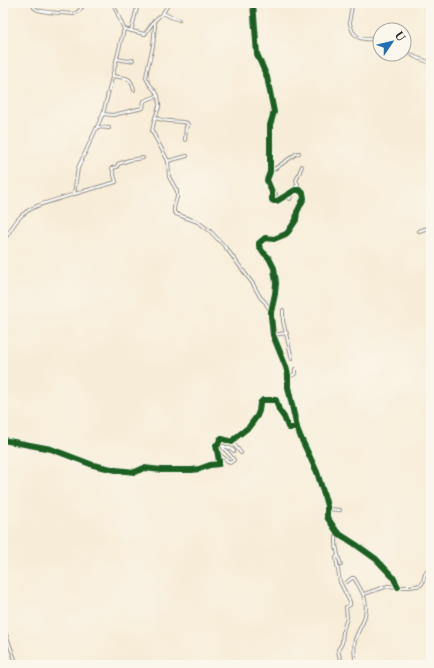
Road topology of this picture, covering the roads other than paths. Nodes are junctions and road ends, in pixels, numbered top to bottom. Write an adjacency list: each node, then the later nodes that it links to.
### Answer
1 (33, 3): 2 (street)
2 (86, 3)
3 (113, 3): 4 (street); 14 (street)
4 (117, 3)
5 (136, 3): 15 (street)
6 (169, 3): 11 (street)
7 (253, 3): 34 (street)
8 (350, 3): 16 (street)
9 (424, 3): 10 (street)
10 (431, 11)
11 (163, 12): 12 (street); 13 (street)
12 (179, 20)
13 (154, 21): 15 (street); 23 (street)
14 (124, 29): 15 (street); 18 (street)
15 (131, 31)
16 (372, 39)
17 (412, 55): 20 (street)
18 (117, 59): 19 (street); 21 (street)
19 (133, 60)
20 (431, 63)
21 (113, 76): 22 (street); 24 (street)
22 (134, 90)
23 (158, 96): 24 (street); 25 (street)
24 (103, 114): 26 (street)
25 (155, 118): 28 (street); 32 (street)
26 (97, 127): 27 (street); 36 (street)
27 (109, 128)
28 (185, 140)
29 (299, 153): 34 (street)
30 (187, 156): 32 (street)
31 (143, 158): 36 (street)
32 (168, 161): 44 (street)
33 (302, 166): 35 (street)
34 (270, 171): 38 (street)
35 (292, 191): 38 (street); 39 (street); 44 (street)
36 (74, 194): 42 (street)
37 (276, 194): 38 (street)
38 (272, 199)
39 (290, 199)
40 (431, 227): 41 (street)
41 (418, 231)
42 (3, 242)
43 (283, 310): 45 (street)
44 (271, 312): 46 (street)
45 (287, 333): 46 (street); 47 (street)
46 (273, 334): 49 (street)
47 (292, 359)
48 (295, 369): 49 (street)
49 (288, 375): 50 (street)
50 (297, 428): 52 (street); 58 (street)
51 (3, 440): 56 (street)
52 (232, 442): 53 (street); 57 (street)
53 (218, 445): 54 (street); 56 (street)
54 (224, 446): 55 (street); 56 (street)
55 (234, 451)
56 (217, 452)
57 (241, 453)
58 (327, 509): 59 (street); 60 (street)
59 (340, 510)
60 (337, 532): 61 (street); 65 (street)
61 (338, 554): 62 (street); 68 (street)
62 (341, 565)
63 (430, 569): 65 (street)
64 (347, 582): 66 (street)
65 (398, 587): 66 (street)
66 (364, 594): 70 (street)
67 (3, 624): 69 (street)
68 (341, 663)
69 (17, 665)
70 (356, 665)

